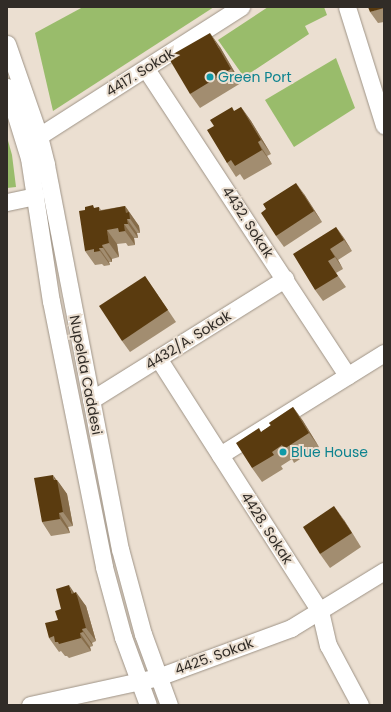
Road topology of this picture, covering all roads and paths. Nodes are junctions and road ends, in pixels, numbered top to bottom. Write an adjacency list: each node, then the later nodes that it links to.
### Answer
1 (241, 7): 4 (street, 4417. Sokak)
2 (347, 7): 6 (street)
3 (7, 44): 7 (street, Nupelda Caddesi)
4 (146, 69): 7 (street, 4417. Sokak); 10 (street, 4432. Sokak)
5 (7, 87): 8 (street, Nupelda Caddesi)
6 (384, 125)
7 (39, 136): 14 (street, Nupelda Caddesi)
8 (35, 196): 9 (street); 19 (street, Nupelda Caddesi)
9 (7, 202)
10 (285, 279): 12 (street, 4432/A. Sokak); 13 (street, 4432. Sokak)
11 (384, 354): 13 (street)
12 (158, 358): 14 (street, 4432/A. Sokak); 15 (street, 4428. Sokak)
13 (348, 376): 15 (street)
14 (91, 400): 18 (street, Nupelda Caddesi)
15 (220, 455): 17 (street, 4428. Sokak)
16 (384, 571): 17 (street, 4425. Sokak)
17 (320, 611): 18 (street, 4425. Sokak); 23 (street, 4428. Sokak)
18 (158, 677): 19 (street, 4425. Sokak); 22 (street, Nupelda Caddesi)
19 (139, 681): 20 (street, 4425. Sokak); 21 (street, Nupelda Caddesi)
20 (30, 705)
21 (148, 705)
22 (169, 705)
23 (360, 705)

